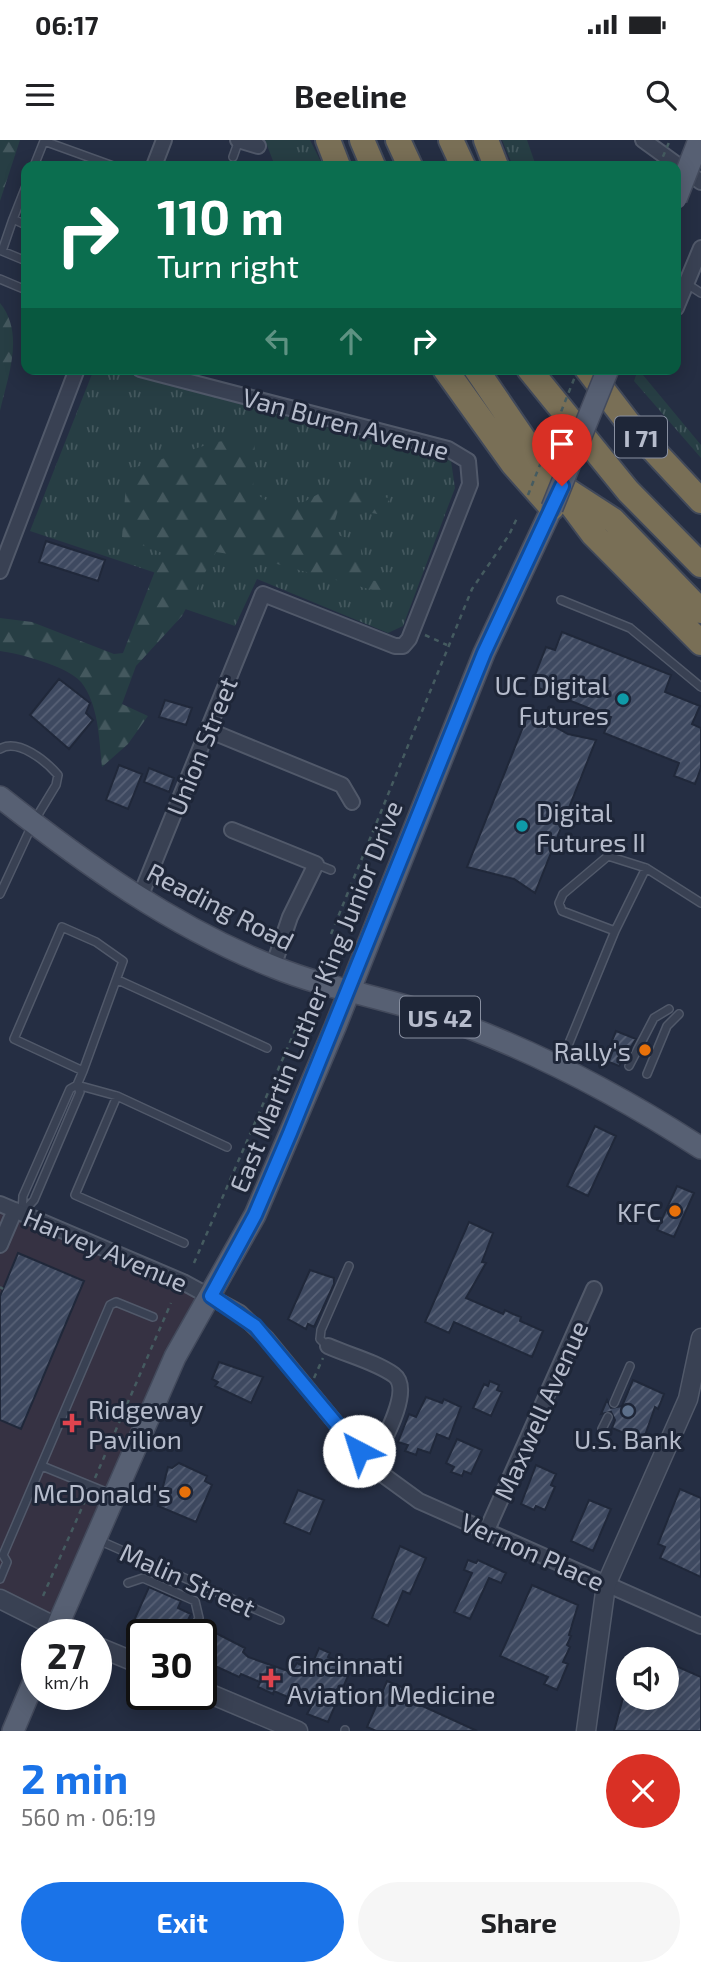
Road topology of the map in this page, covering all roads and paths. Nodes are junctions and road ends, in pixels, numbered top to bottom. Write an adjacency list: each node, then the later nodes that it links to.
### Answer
1 (164, 140): 15 (street)
2 (239, 140): 11 (street); 12 (lane)
3 (328, 140): 16 (highway)
4 (362, 140): 17 (highway)
5 (398, 140): 18 (highway)
6 (451, 140): 19 (highway)
7 (485, 140): 20 (highway)
8 (643, 140): 22 (street)
9 (670, 140): 21 (path, bridge)
10 (699, 140): 25 (main road, bridge)
11 (258, 146)
12 (233, 157)
13 (36, 161): 14 (lane)
14 (99, 161)
15 (156, 161)
16 (336, 161)
17 (371, 161)
18 (408, 161)
19 (461, 161)
20 (494, 161)
21 (661, 161)
22 (672, 161)
23 (681, 168): 24 (street)
24 (701, 182)
25 (681, 186)
26 (21, 199): 27 (lane)
27 (13, 219): 28 (lane); 30 (lane)
28 (21, 223)
29 (701, 248): 32 (street)
30 (21, 259)
31 (0, 279): 33 (lane)
32 (686, 284): 34 (lane); 35 (street)
33 (21, 288)
34 (701, 293)
35 (681, 296)
36 (75, 375): 49 (street)
37 (163, 375): 52 (street, Van Buren Avenue)
38 (449, 375): 46 (highway, bridge)
39 (480, 375): 53 (highway)
40 (534, 375): 48 (highway, I 71)
41 (576, 375): 44 (path, bridge)
42 (592, 375): 45 (highway, I 71)
43 (606, 375): 46 (main road, East Martin Luther King Junior Drive, bridge)
44 (528, 495)
45 (701, 501)
46 (554, 505): 51 (highway); 72 (main road, East Martin Luther King Junior Drive)
47 (517, 516): 54 (path)
48 (701, 565)
49 (0, 571)
50 (561, 600): 55 (lane)
51 (701, 611)
52 (412, 630): 54 (path); 56 (street, Union Street)
53 (701, 643)
54 (447, 645): 69 (path)
55 (701, 687)
56 (208, 730): 59 (street); 66 (street, Union Street)
57 (0, 749): 60 (lane)
58 (0, 797): 60 (main road, Reading Road / US 42)
59 (352, 802)
60 (33, 823): 65 (lane); 66 (main road, Reading Road / US 42)
61 (232, 830): 62 (street)
62 (316, 864): 64 (lane); 70 (street)
63 (646, 869): 67 (lane); 68 (lane); 68 (lane)
64 (331, 870)
65 (0, 894)
66 (140, 897): 70 (main road, Reading Road / US 42)
67 (701, 903)
68 (615, 931): 78 (lane)
69 (331, 934)
70 (273, 967): 72 (main road, Reading Road / US 42)
71 (118, 981): 76 (lane); 79 (lane); 79 (lane)
72 (349, 990): 78 (main road, Reading Road / US 42); 91 (main road, East Martin Luther King Junior Drive)
73 (669, 1009): 77 (lane)
74 (679, 1014): 80 (lane)
75 (300, 1019): 88 (path)
76 (267, 1048)
77 (629, 1066)
78 (559, 1067): 84 (main road, Reading Road / US 42)
79 (83, 1071): 81 (lane)
80 (647, 1074)
81 (77, 1085): 82 (lane); 85 (lane)
82 (117, 1096): 83 (lane); 86 (lane)
83 (227, 1147)
84 (701, 1149)
85 (8, 1208): 87 (street); 91 (street, Harvey Avenue)
86 (184, 1242)
87 (0, 1245)
88 (194, 1263)
89 (349, 1266): 95 (lane)
90 (594, 1289): 105 (street, Maxwell Avenue)
91 (211, 1296): 102 (street, Vernon Place); 104 (main road, East Martin Luther King Junior Drive)
92 (171, 1303): 103 (path)
93 (153, 1317): 101 (lane)
94 (701, 1338): 109 (street)
95 (326, 1352): 97 (path); 102 (street)
96 (630, 1366): 98 (lane)
97 (314, 1378)
98 (614, 1403)
99 (607, 1417): 100 (lane)
100 (602, 1429)
101 (42, 1466): 103 (lane); 107 (lane)
102 (371, 1466): 105 (street, Vernon Place)
103 (92, 1486): 104 (lane); 110 (path)
104 (114, 1495): 106 (main road, East Martin Luther King Junior Drive)
105 (486, 1530): 109 (street, Vernon Place)
106 (96, 1538): 113 (main road, East Martin Luther King Junior Drive); 115 (lane, Malin Street)
107 (0, 1579)
108 (128, 1583): 114 (lane)
109 (606, 1585): 116 (street, Vernon Place); 121 (street)
110 (43, 1596)
111 (0, 1599): 112 (street)
112 (35, 1619)
113 (65, 1619)
114 (198, 1619)
115 (280, 1620)
116 (701, 1626)
117 (217, 1698): 120 (street)
118 (22, 1710): 119 (main road)
119 (13, 1731)
120 (298, 1731)
121 (586, 1731)

